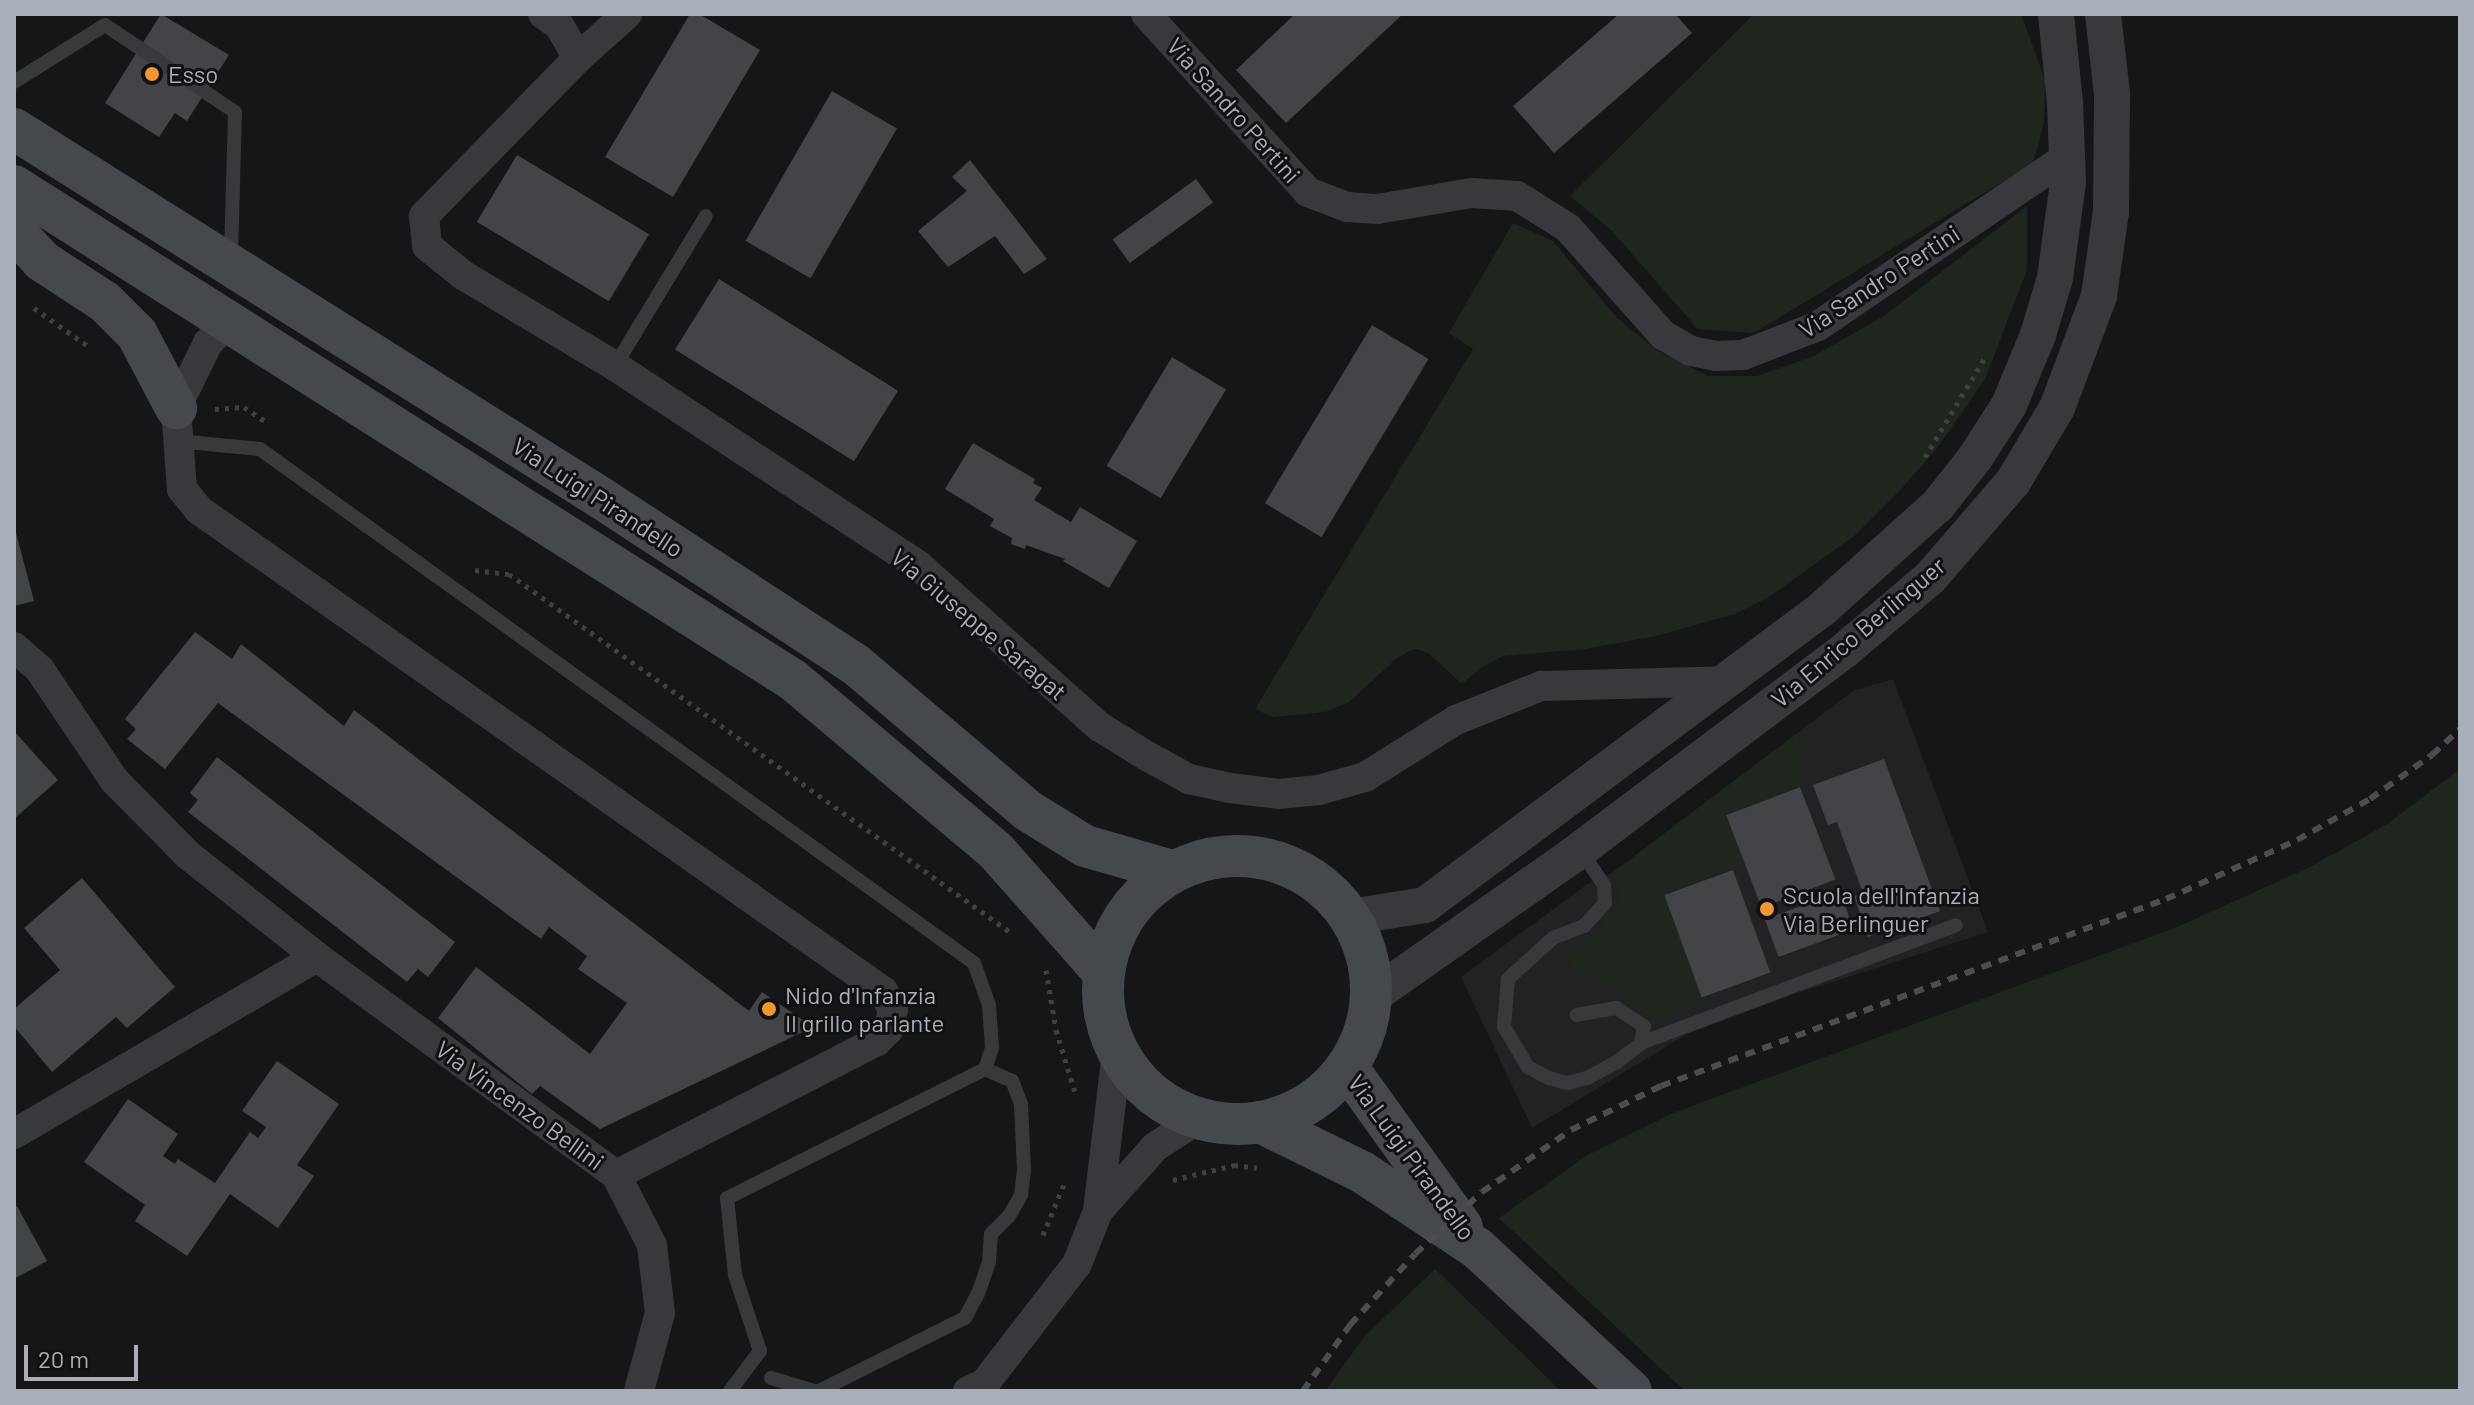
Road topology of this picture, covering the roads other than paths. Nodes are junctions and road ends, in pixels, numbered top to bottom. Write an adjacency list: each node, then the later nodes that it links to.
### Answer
1 (543, 14): 6 (street)
2 (627, 14): 6 (street)
3 (1146, 14): 9 (street, Via Sandro Pertini)
4 (2056, 14): 9 (street, Via Enrico Berlinguer)
5 (2103, 14): 19 (street, Via Enrico Berlinguer)
6 (578, 58): 15 (street, Via Giuseppe Saragat)
7 (14, 82): 13 (lane)
8 (14, 129): 13 (main road, Via Luigi Pirandello)
9 (2067, 157): 18 (street, Via Enrico Berlinguer)
10 (14, 186): 14 (main road, Via Luigi Pirandello)
11 (706, 216): 15 (lane)
12 (14, 225): 16 (main road)
13 (230, 265): 20 (main road, Via Luigi Pirandello)
14 (229, 322): 16 (street); 24 (main road, Via Luigi Pirandello)
15 (615, 366): 18 (street, Via Giuseppe Saragat)
16 (177, 424): 30 (lane); 34 (street)
17 (14, 647): 23 (street, Via Vincenzo Bellini)
18 (1726, 681): 21 (street, Via Enrico Berlinguer)
19 (1573, 855): 25 (street, Via Enrico Berlinguer); 27 (lane)
20 (1172, 871): 21 (main road); 24 (main road)
21 (1351, 917): 25 (main road)
22 (1956, 925): 27 (lane)
23 (317, 957): 33 (street); 34 (street, Via Vincenzo Bellini)
24 (1103, 972): 28 (main road)
25 (1371, 997): 29 (main road)
26 (1577, 1015): 27 (lane)
27 (1641, 1043)
28 (1117, 1052): 31 (main road); 35 (street)
29 (1347, 1067): 32 (main road); 36 (main road, Via Luigi Pirandello)
30 (985, 1069): 39 (lane); 40 (lane)
31 (1198, 1119): 32 (main road); 35 (street)
32 (1260, 1122): 36 (main road, Via Luigi Pirandello)
33 (14, 1134)
34 (616, 1175): 38 (street, Via Vincenzo Bellini)
35 (1098, 1211): 41 (street)
36 (1477, 1248): 42 (main road, Via Luigi Pirandello)
37 (771, 1378): 40 (lane)
38 (639, 1391)
39 (730, 1391)
40 (816, 1391)
41 (968, 1391)
42 (1631, 1391)

